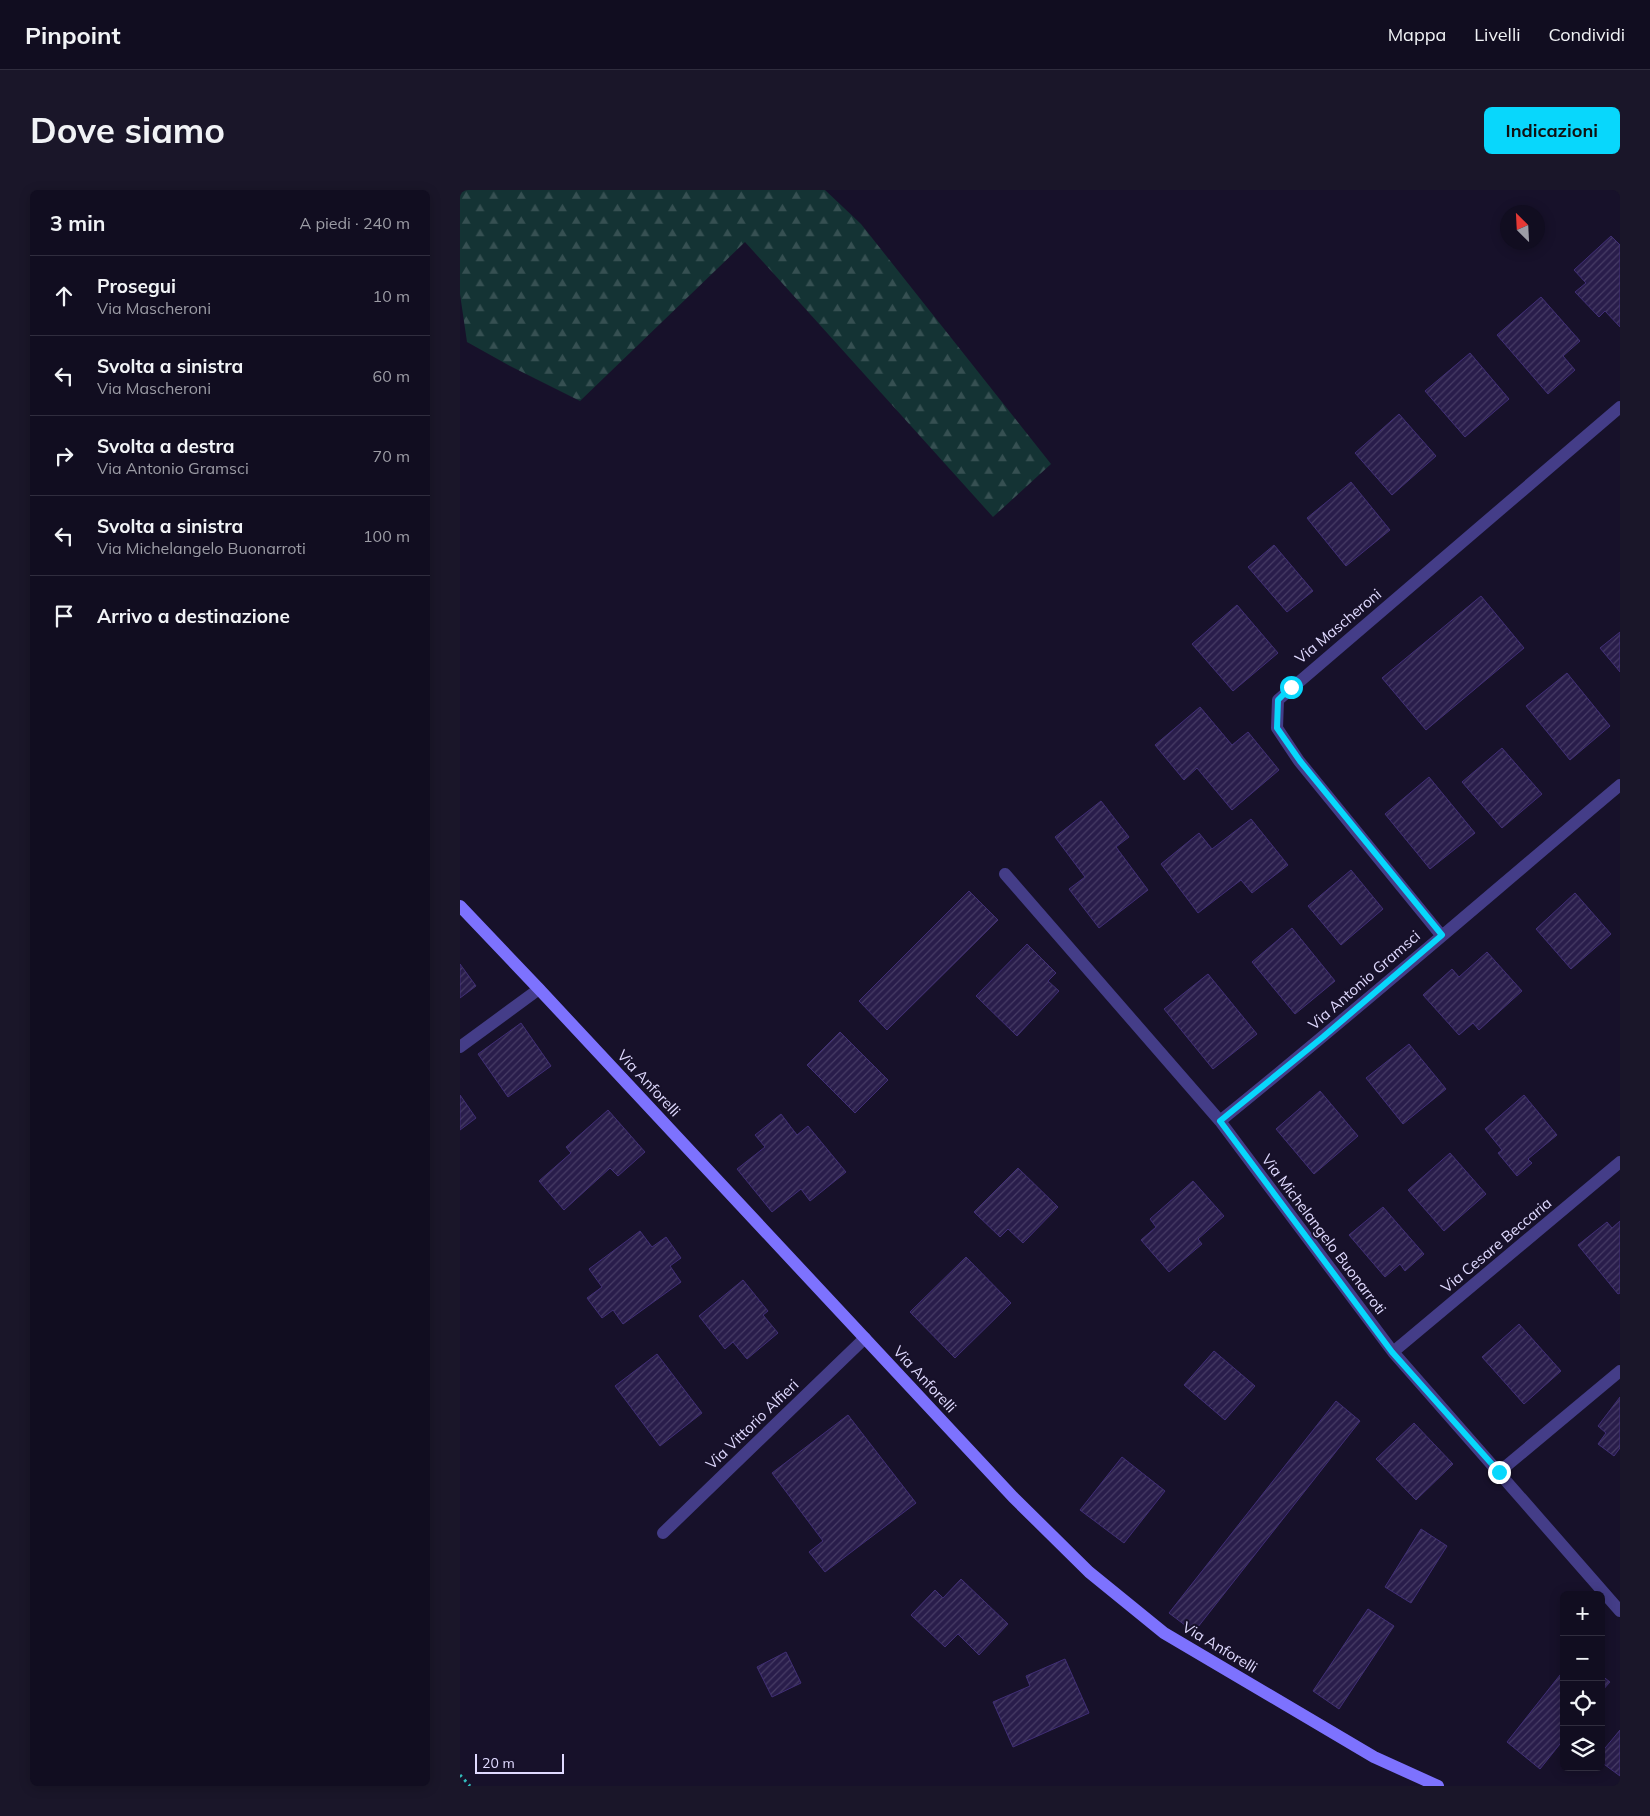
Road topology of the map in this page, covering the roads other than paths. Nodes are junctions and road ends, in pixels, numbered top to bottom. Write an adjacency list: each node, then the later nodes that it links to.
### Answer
1 (1620, 407): 5 (street, Via Mascheroni)
2 (1620, 785): 5 (street, Via Antonio Gramsci)
3 (1005, 874): 8 (street, Via Michelangelo Buonarroti)
4 (460, 906): 6 (street, Via Anforelli)
5 (1442, 935): 8 (street, Via Antonio Gramsci)
6 (539, 989): 7 (street); 10 (street, Via Anforelli)
7 (460, 1047)
8 (1220, 1121): 11 (street, Via Michelangelo Buonarroti)
9 (1620, 1162): 11 (street, Via Cesare Beccaria)
10 (865, 1338): 14 (street, Via Vittorio Alfieri); 16 (street, Via Anforelli)
11 (1392, 1352): 13 (street, Via Michelangelo Buonarroti)
12 (1620, 1371): 13 (street)
13 (1499, 1472): 15 (street, Via Michelangelo Buonarroti)
14 (663, 1533)
15 (1620, 1611)
16 (1438, 1786)

